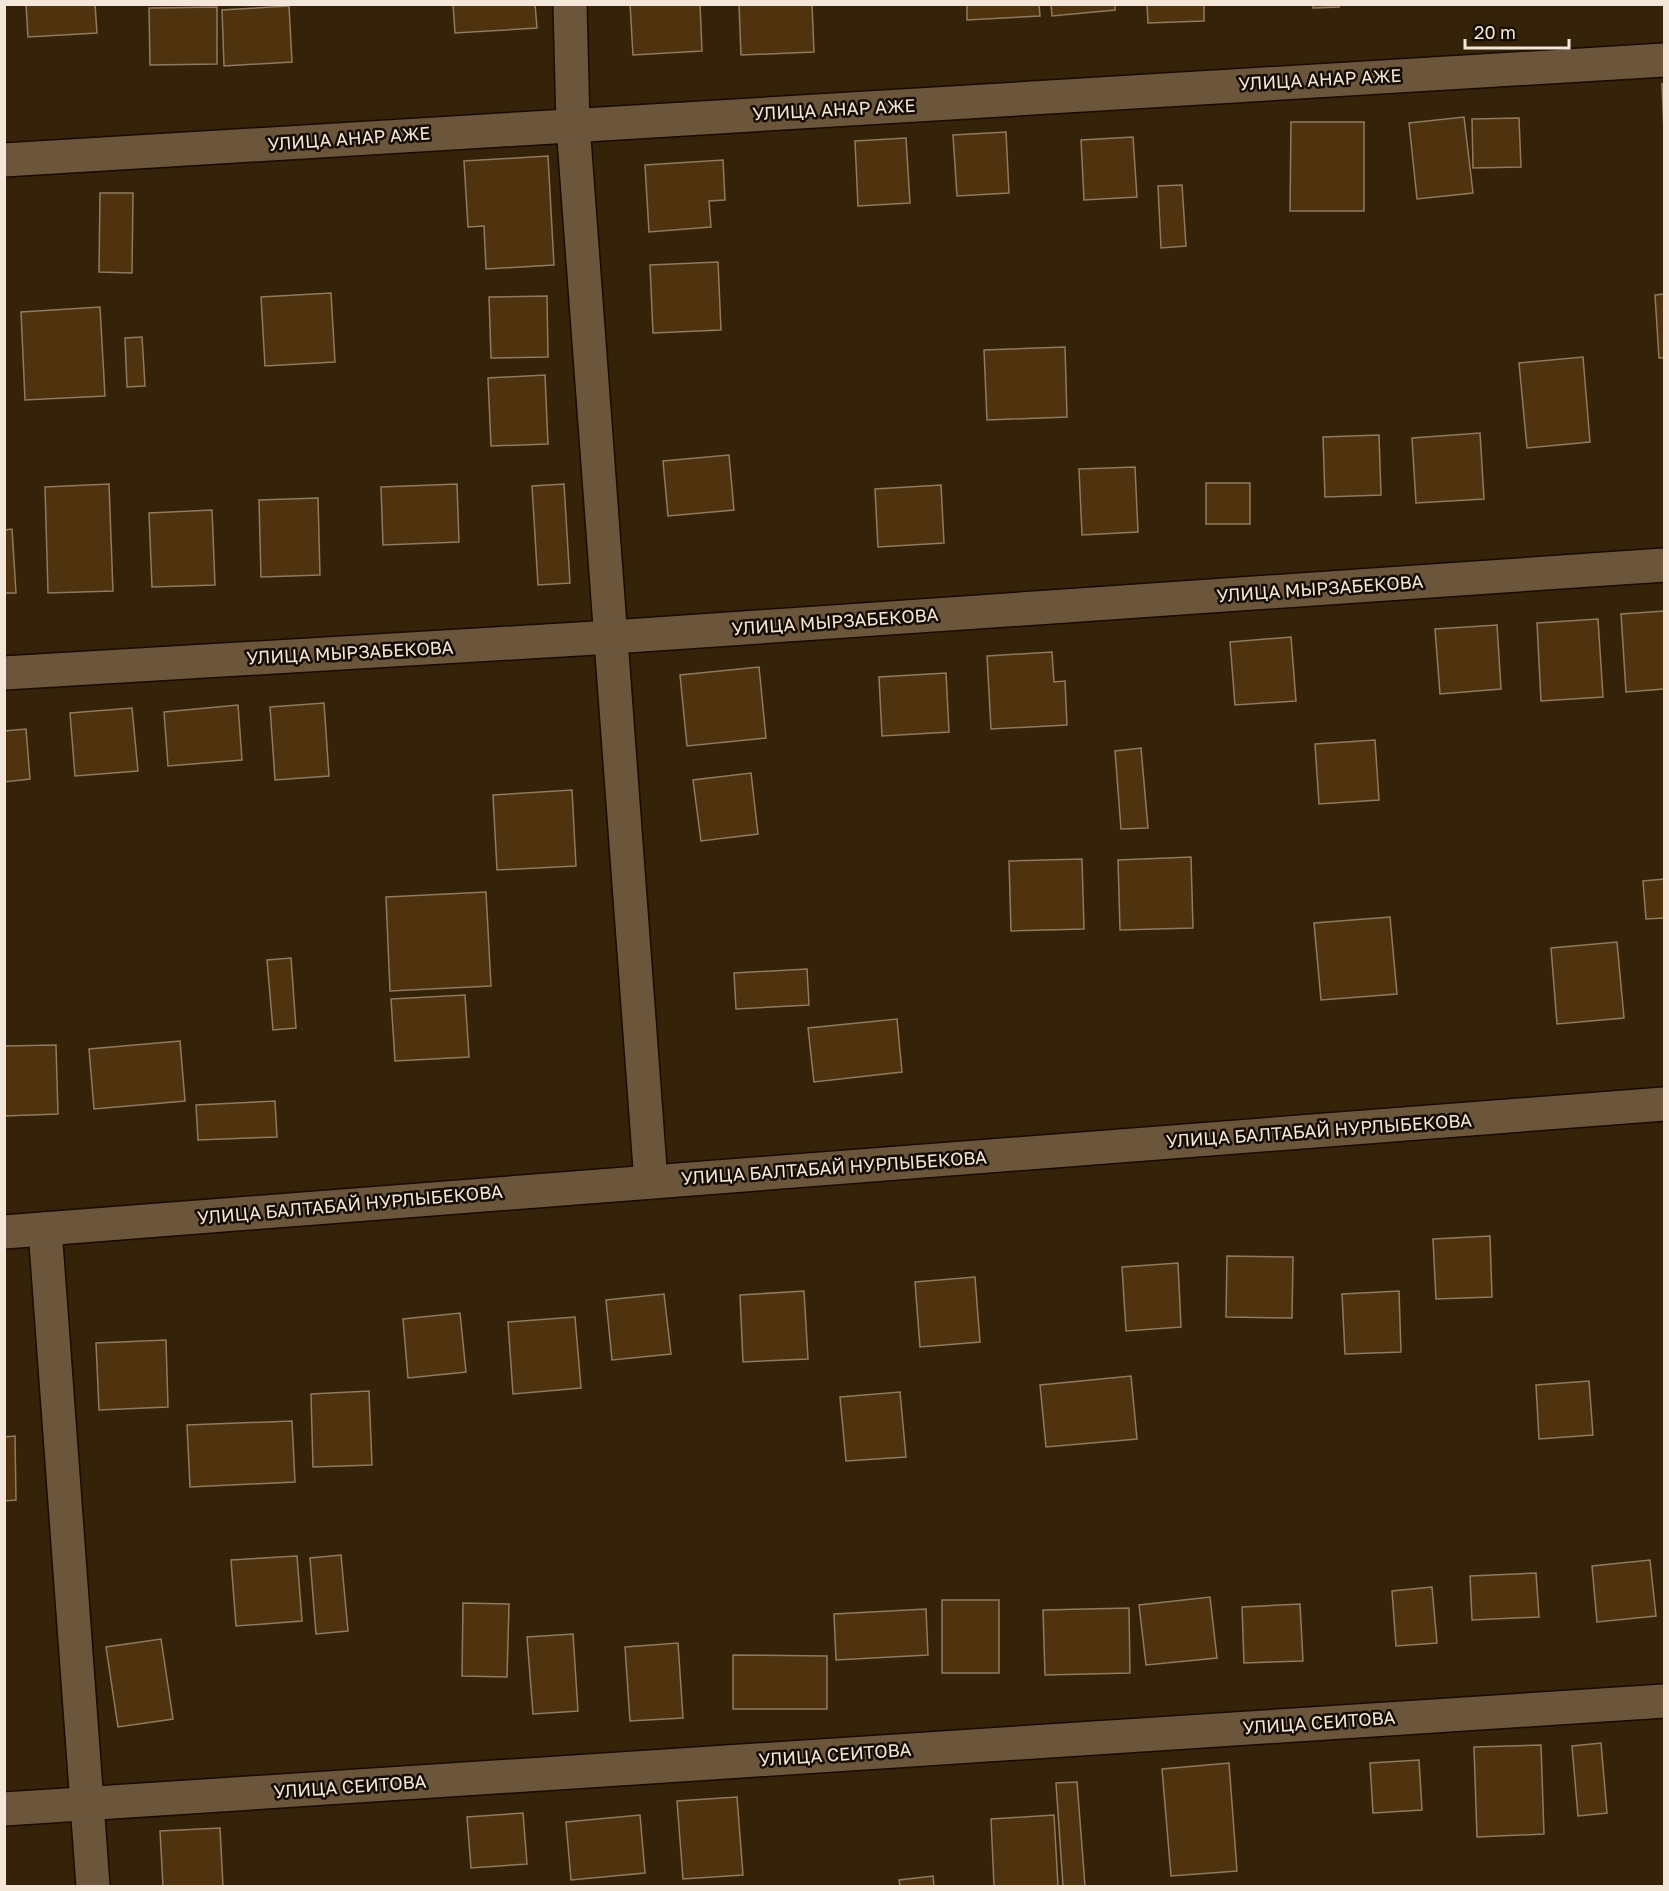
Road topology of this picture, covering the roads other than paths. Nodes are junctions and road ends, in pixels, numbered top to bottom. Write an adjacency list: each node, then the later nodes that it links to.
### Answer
1 (570, 4): 3 (street)
2 (1665, 60): 3 (street, УЛИЦА АНАР АЖЕ)
3 (573, 125): 4 (street, УЛИЦА АНАР АЖЕ); 6 (street)
4 (4, 160)
5 (1665, 565): 6 (street, УЛИЦА МЫРЗАБЕКОВА)
6 (612, 637): 7 (street, УЛИЦА МЫРЗАБЕКОВА); 9 (street)
7 (4, 674)
8 (1665, 1104): 9 (street, УЛИЦА БАЛТАБАЙ НУРЛЫБЕКОВА)
9 (651, 1182): 10 (street, УЛИЦА БАЛТАБАЙ НУРЛЫБЕКОВА)
10 (45, 1229): 11 (street, УЛИЦА БАЛТАБАЙ НУРЛЫБЕКОВА); 13 (street)
11 (4, 1232)
12 (1665, 1701): 13 (street, УЛИЦА СЕИТОВА)
13 (87, 1804): 14 (street, УЛИЦА СЕИТОВА); 15 (street)
14 (4, 1809)
15 (93, 1887)

